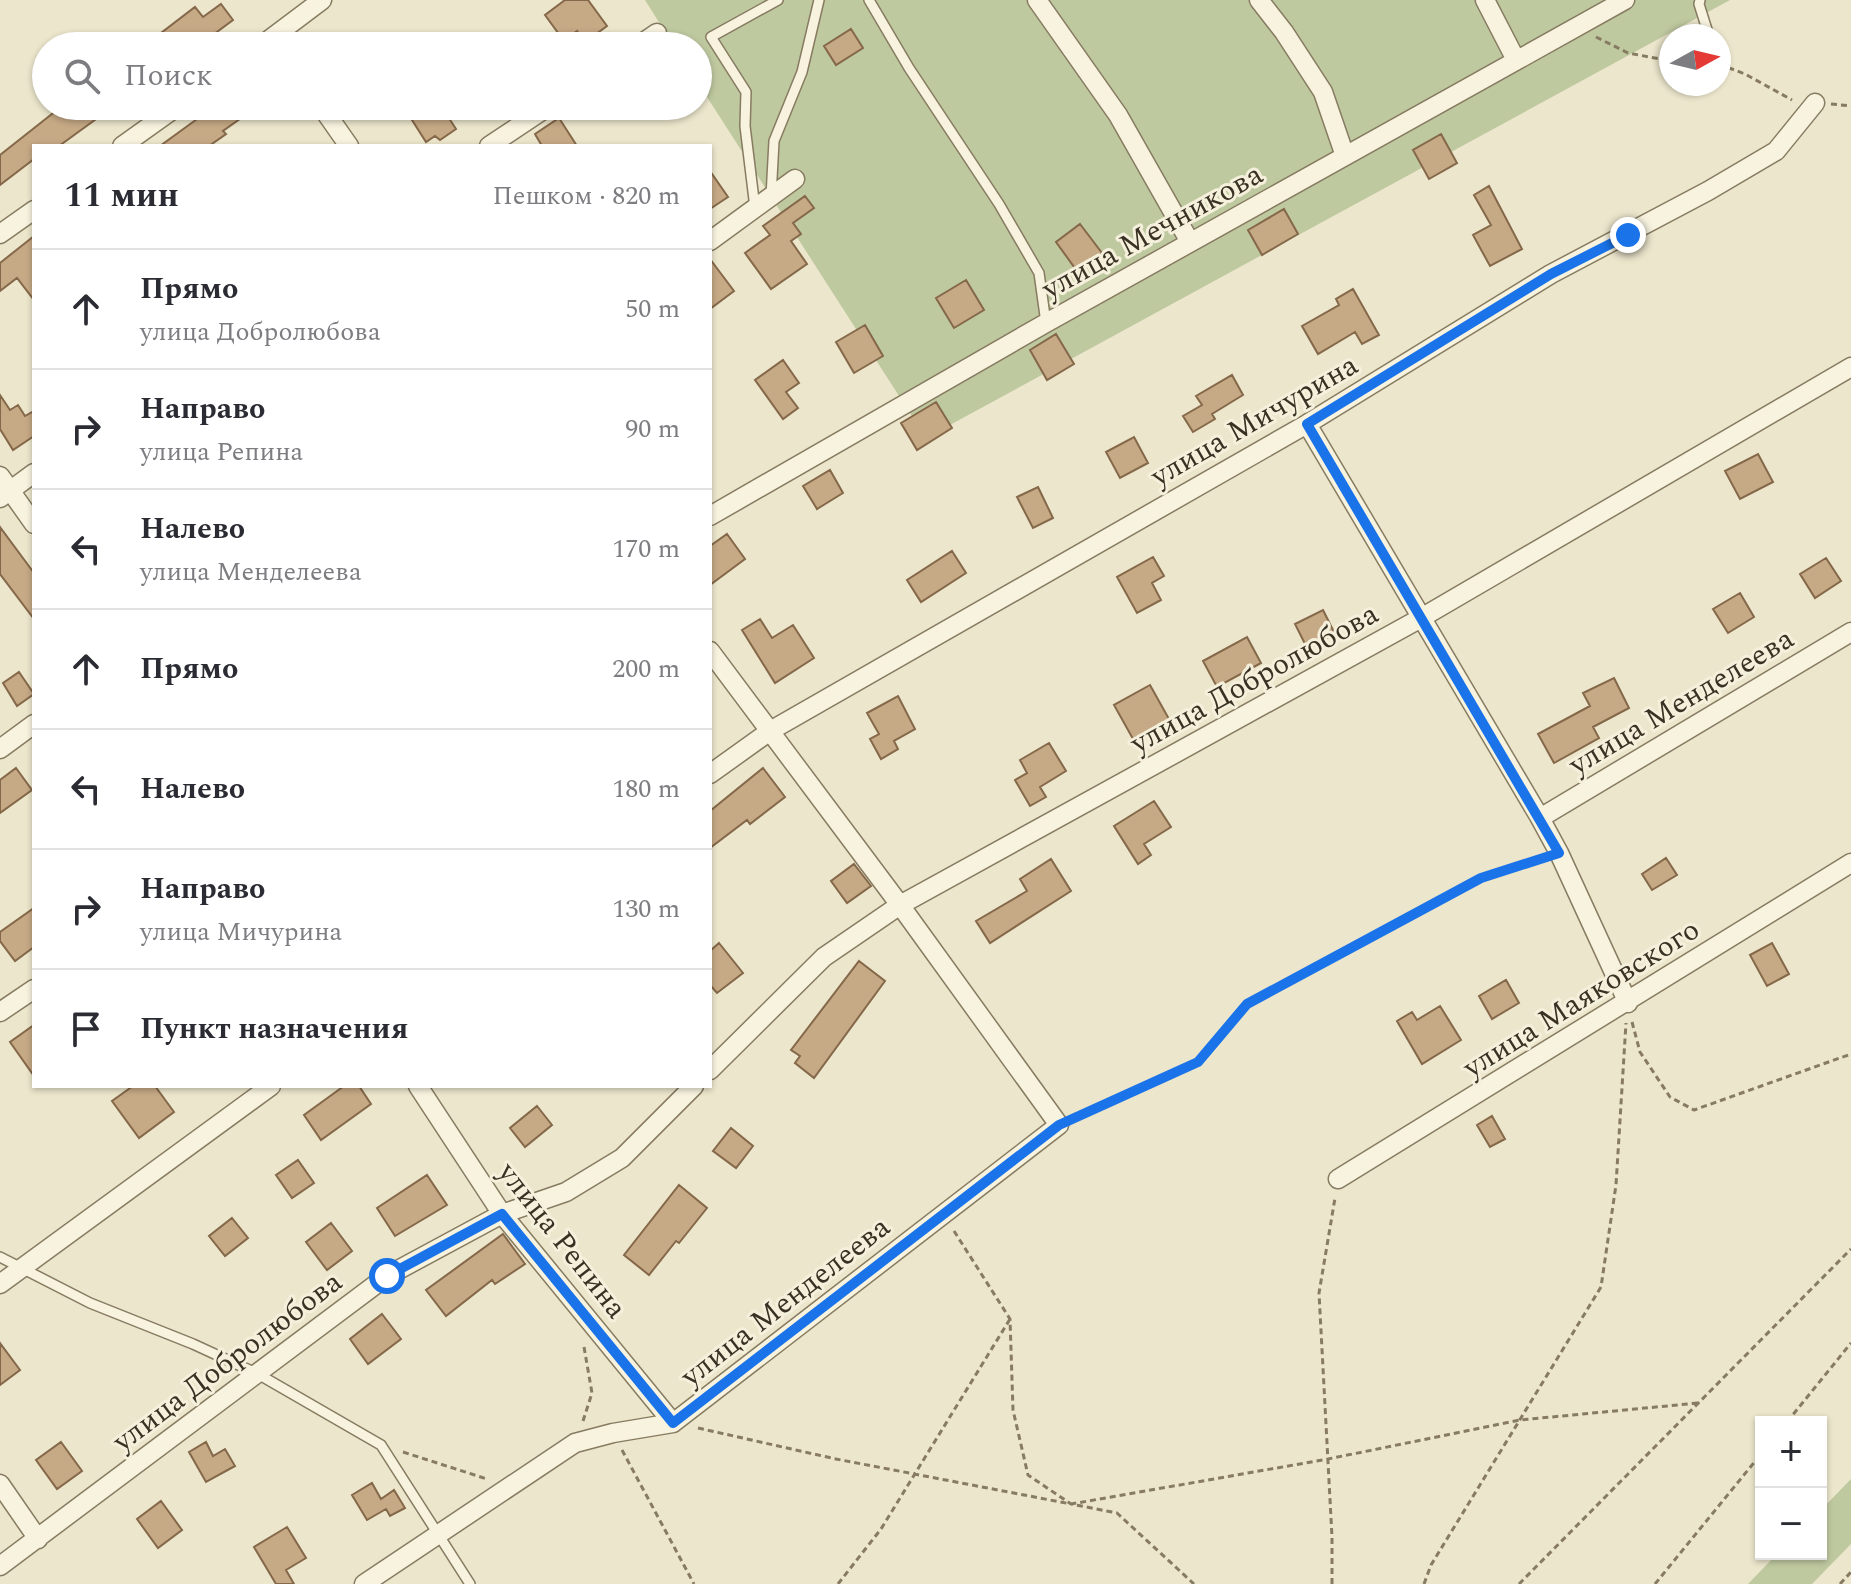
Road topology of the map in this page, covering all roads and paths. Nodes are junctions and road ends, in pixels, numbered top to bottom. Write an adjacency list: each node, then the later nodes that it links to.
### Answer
1 (322, 0): 12 (street)
2 (778, 0): 13 (lane)
3 (819, 0): 28 (lane)
4 (869, 0): 34 (lane)
5 (1037, 0): 33 (street)
6 (1259, 0): 26 (street)
7 (1485, 0): 16 (street)
8 (1625, 0): 10 (street, улица Мечникова)
9 (1700, 0): 11 (lane)
10 (1581, 24): 15 (path); 16 (street, улица Мечникова)
11 (1705, 24)
12 (284, 32)
13 (712, 36)
14 (712, 39): 29 (lane)
15 (1659, 59)
16 (1516, 60): 26 (street, улица Мечникова)
17 (1731, 69): 18 (path)
18 (1815, 103): 19 (path); 36 (street, улица Мичурина)
19 (1851, 106)
20 (158, 120): 23 (street)
21 (331, 120): 24 (street)
22 (528, 120): 25 (street)
23 (125, 144)
24 (348, 144)
25 (492, 144)
26 (1345, 156): 33 (street, улица Мечникова)
27 (795, 179): 28 (street)
28 (771, 197): 29 (street)
29 (755, 208): 32 (street)
30 (32, 211): 31 (street)
31 (0, 234)
32 (712, 240)
33 (1190, 242): 34 (street, улица Мечникова)
34 (1046, 323): 39 (street, улица Мечникова)
35 (1851, 367): 41 (street, улица Добролюбова)
36 (1307, 424): 41 (street); 45 (street, улица Мичурина)
37 (32, 474): 38 (street)
38 (4, 488): 40 (street)
39 (712, 515)
40 (32, 522)
41 (1421, 618): 48 (street); 51 (street, улица Добролюбова)
42 (1851, 632): 48 (street, улица Менделеева)
43 (712, 654): 45 (street)
44 (32, 725): 46 (street)
45 (770, 731): 47 (street, улица Мичурина); 51 (street)
46 (0, 749)
47 (712, 773)
48 (1540, 818): 49 (street)
49 (1559, 853): 53 (street); 60 (path)
50 (1851, 863): 53 (street, улица Маяковского)
51 (900, 905): 56 (street, улица Добролюбова); 60 (street)
52 (32, 990): 54 (street)
53 (1628, 1003): 55 (path); 61 (street, улица Маяковского); 74 (path)
54 (0, 1012)
55 (1851, 1054)
56 (712, 1068)
57 (268, 1088): 66 (street)
58 (419, 1088): 62 (street, улица Репина)
59 (692, 1088): 62 (street, улица Добролюбова)
60 (1059, 1125): 63 (street, улица Менделеева)
61 (1338, 1179): 79 (path)
62 (502, 1214): 68 (street, улица Репина); 71 (street, улица Добролюбова)
63 (943, 1214): 69 (path); 75 (street, улица Менделеева)
64 (1851, 1249): 72 (path)
65 (0, 1257): 66 (lane)
66 (24, 1267): 67 (street); 71 (lane)
67 (0, 1284)
68 (577, 1306): 75 (street, улица Репина); 77 (path)
69 (1010, 1319): 81 (path); 84 (path)
70 (1851, 1343): 73 (path)
71 (258, 1374): 78 (lane); 86 (street, улица Добролюбова)
72 (1698, 1403): 74 (path); 96 (path)
73 (1792, 1416)
74 (1520, 1420): 79 (path); 95 (path)
75 (673, 1423): 76 (street, улица Менделеева); 81 (path)
76 (613, 1433): 77 (street, улица Менделеева); 91 (path)
77 (575, 1443): 83 (street, улица Менделеева)
78 (381, 1445): 83 (path); 85 (lane)
79 (1328, 1459): 84 (path); 94 (path)
80 (1755, 1461): 97 (path)
81 (915, 1474): 84 (path); 92 (path)
82 (0, 1484): 86 (street)
83 (510, 1486): 85 (street, улица Менделеева)
84 (1071, 1504): 93 (path)
85 (437, 1534): 89 (street, улица Менделеева); 90 (lane)
86 (38, 1539): 87 (street, улица Добролюбова)
87 (0, 1566)
88 (1851, 1572): 98 (path)
89 (364, 1584)
90 (470, 1584)
91 (694, 1584)
92 (838, 1584)
93 (1194, 1584)
94 (1332, 1584)
95 (1424, 1584)
96 (1519, 1584)
97 (1655, 1584)
98 (1840, 1584)

